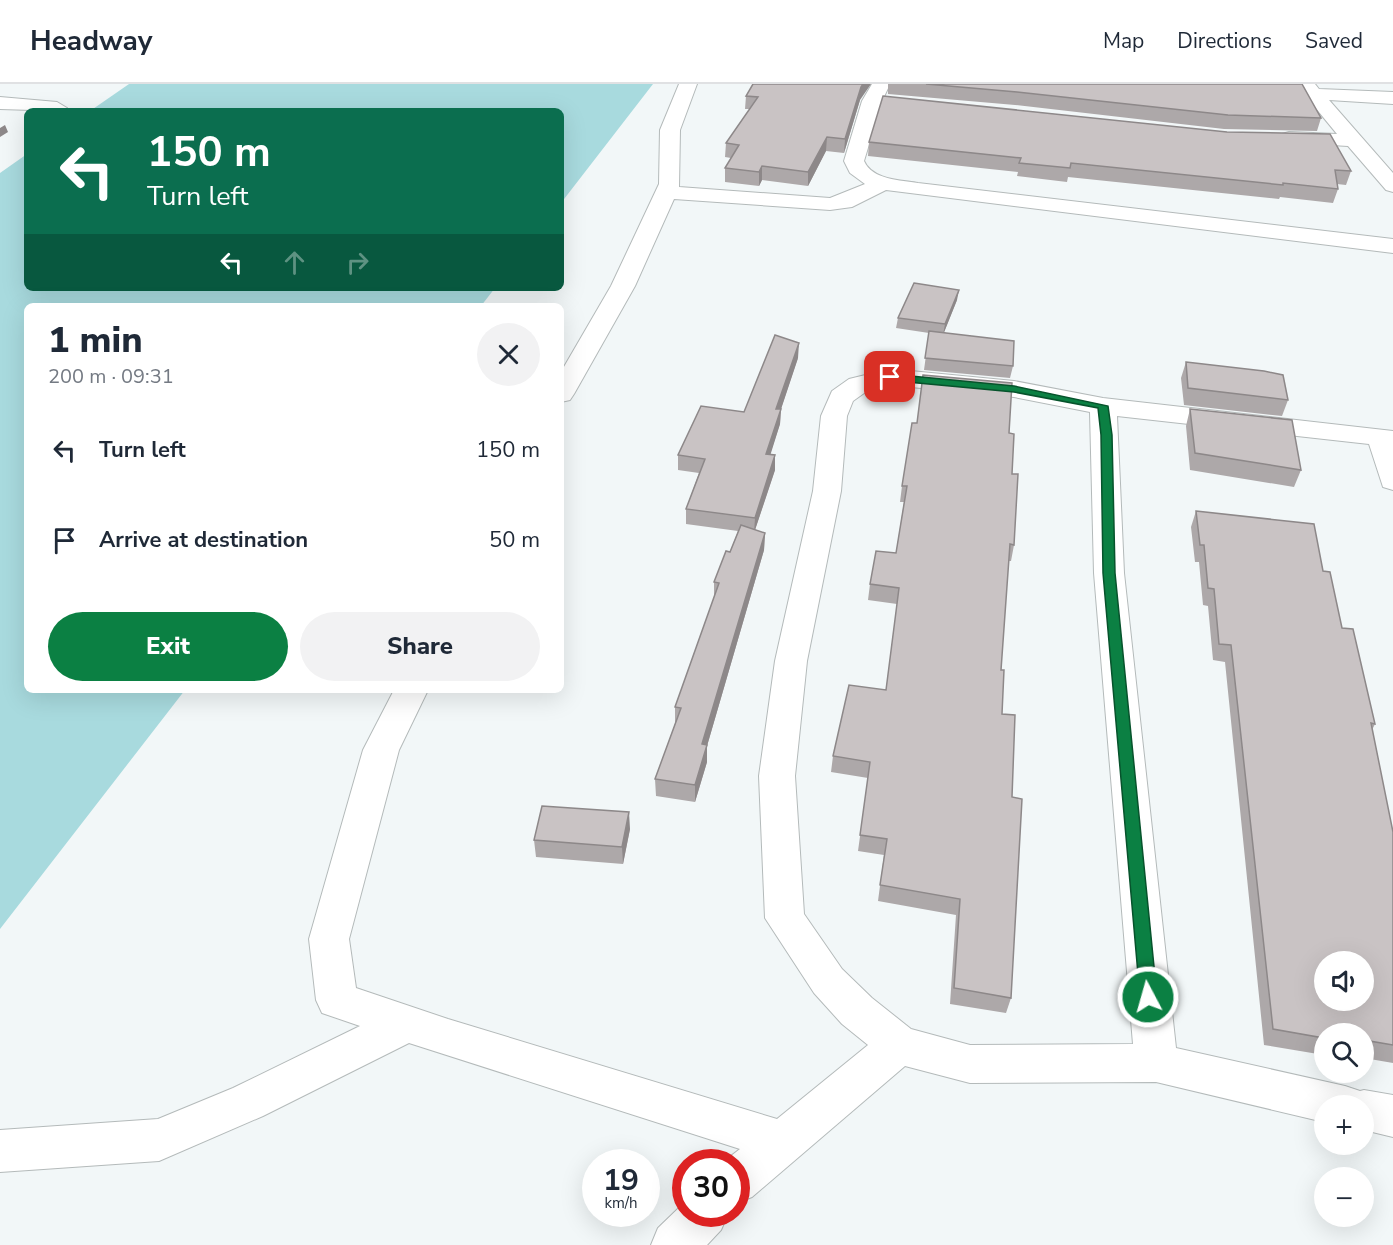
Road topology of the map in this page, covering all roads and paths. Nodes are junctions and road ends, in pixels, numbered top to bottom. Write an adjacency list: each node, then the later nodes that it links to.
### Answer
1 (688, 84): 12 (street)
2 (1310, 89): 4 (street); 9 (street)
3 (877, 93): 6 (street); 10 (street)
4 (1393, 98)
5 (0, 103): 7 (street)
6 (896, 103)
7 (57, 108)
8 (1270, 138): 9 (street)
9 (1352, 140): 11 (street)
10 (885, 183): 12 (street); 13 (street)
11 (1393, 186)
12 (667, 192): 14 (street)
13 (1393, 246)
14 (564, 389)
15 (1103, 406): 16 (street); 20 (street); 21 (street)
16 (1387, 438): 17 (street)
17 (1393, 481)
18 (410, 693): 19 (street)
19 (407, 1024): 25 (street); 26 (street)
20 (899, 1045): 21 (street); 25 (street)
21 (1156, 1063): 22 (street)
22 (1314, 1099)
23 (1374, 1112): 24 (street)
24 (1393, 1116)
25 (781, 1141): 27 (street)
26 (0, 1151)
27 (750, 1169)
28 (692, 1227): 29 (street)
29 (675, 1245)

